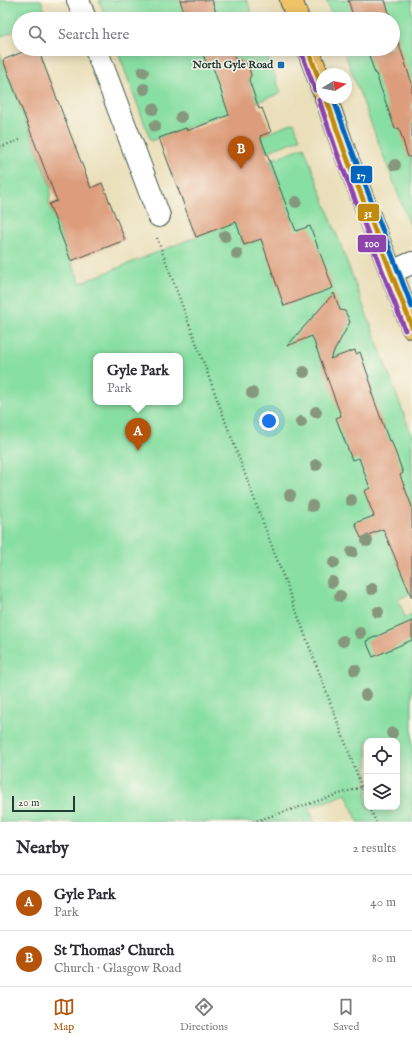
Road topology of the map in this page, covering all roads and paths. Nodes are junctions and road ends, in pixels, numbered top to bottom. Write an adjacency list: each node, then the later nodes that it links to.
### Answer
1 (78, 0): 3 (street)
2 (291, 0): 4 (main road)
3 (82, 12)
4 (295, 12)
5 (99, 56): 11 (street)
6 (311, 56): 7 (main road)
7 (316, 71)
8 (328, 104): 13 (main road)
9 (22, 139): 10 (path)
10 (0, 147)
11 (159, 216): 15 (path)
12 (412, 263): 13 (street)
13 (391, 272): 14 (main road)
14 (412, 327)
15 (361, 787): 16 (path); 18 (path)
16 (364, 794)
17 (370, 810): 19 (path)
18 (253, 822)
19 (376, 822)

